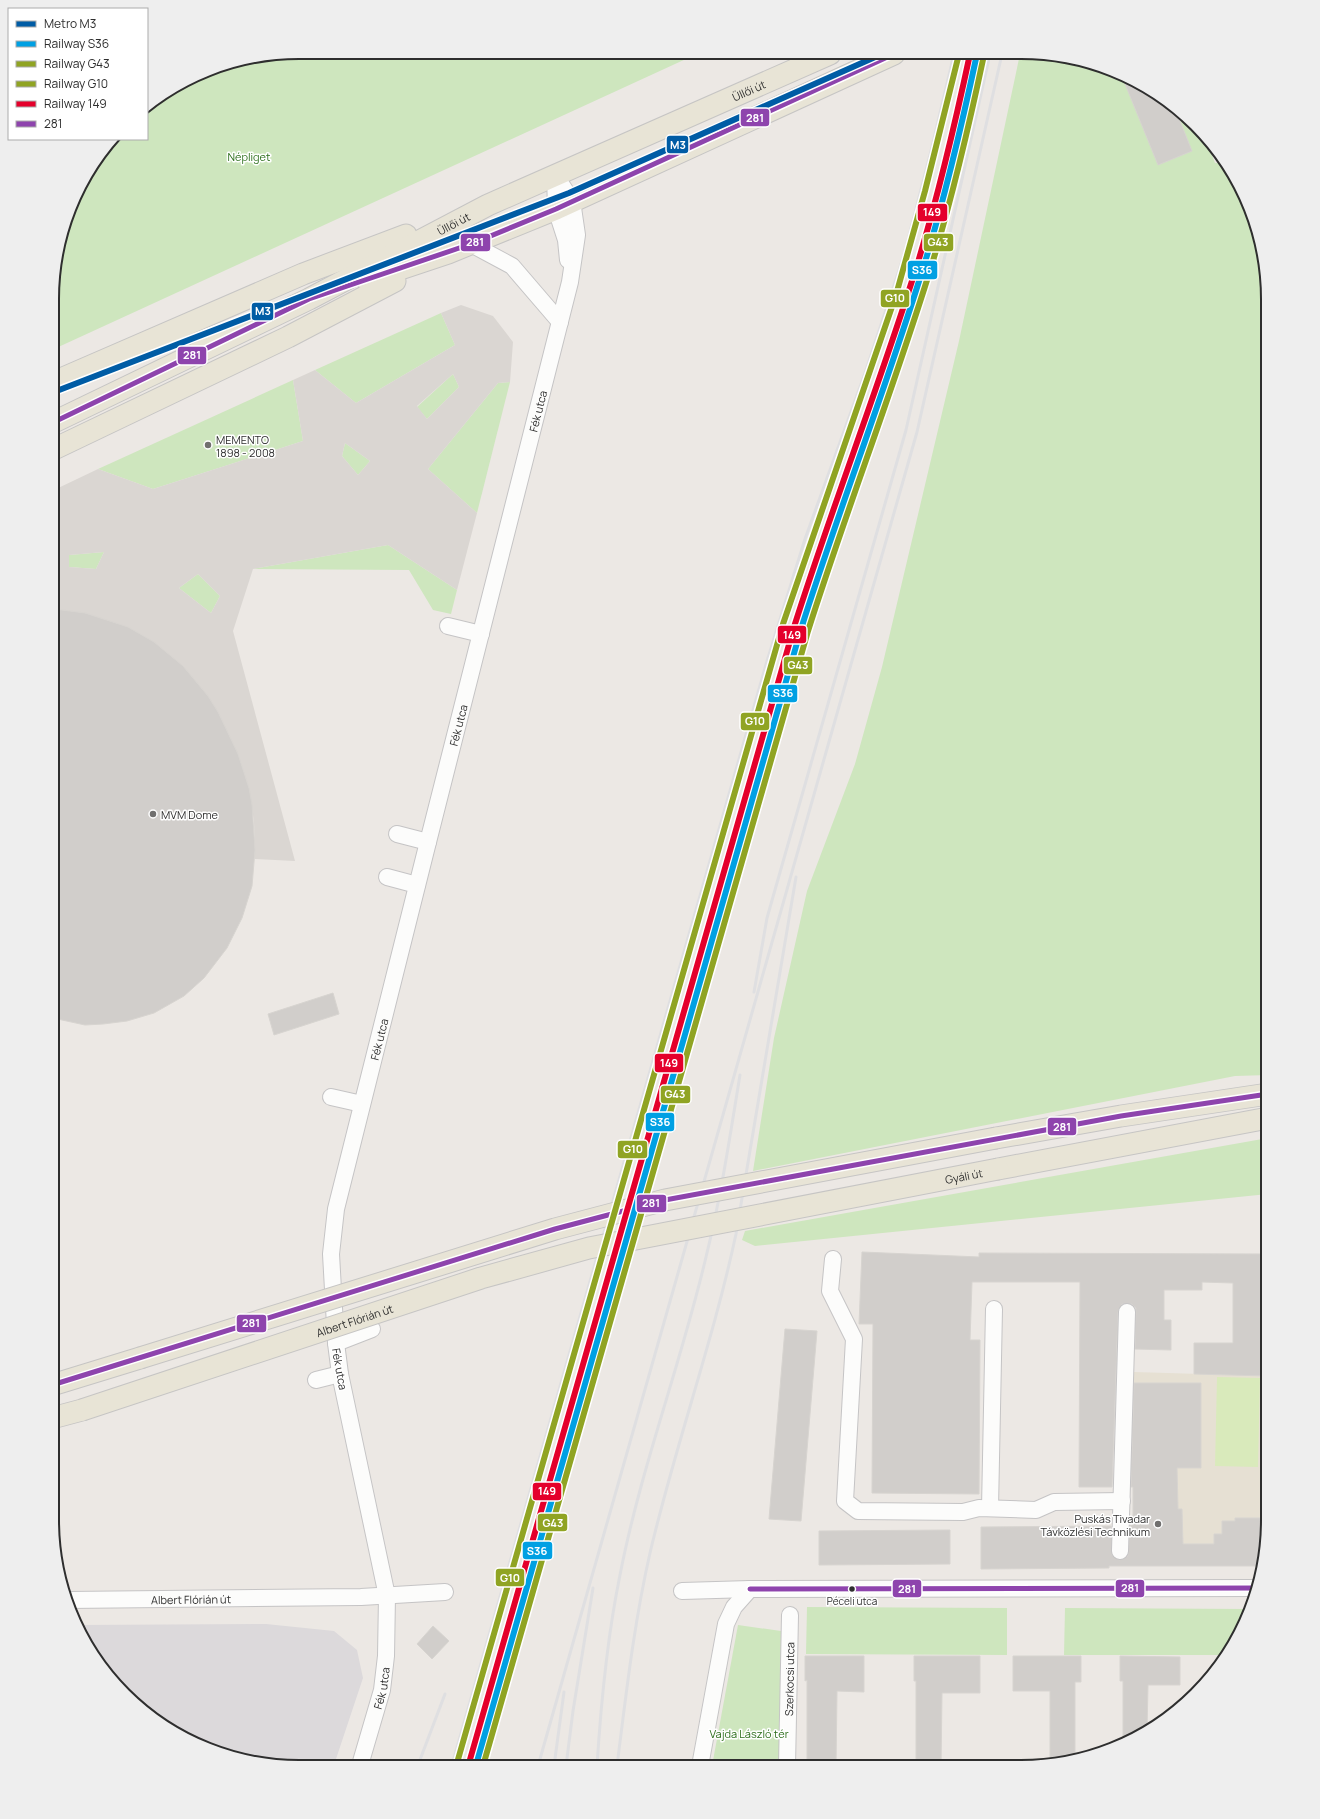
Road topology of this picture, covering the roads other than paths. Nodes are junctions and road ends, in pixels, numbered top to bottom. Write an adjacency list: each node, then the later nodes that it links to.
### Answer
1 (819, 59): 3 (main road, Üllői út)
2 (883, 59): 5 (main road)
3 (555, 175): 4 (main road, Üllői út); 5 (street, Fék utca)
4 (488, 205): 8 (main road, Üllői út); 10 (main road)
5 (564, 205): 6 (main road); 9 (street, Fék utca)
6 (471, 244): 7 (main road); 9 (street)
7 (448, 253): 8 (main road); 12 (main road)
8 (309, 299): 11 (main road)
9 (560, 322): 14 (street, Fék utca)
10 (59, 380)
11 (59, 420)
12 (59, 447)
13 (448, 626): 14 (street)
14 (481, 634): 16 (street, Fék utca)
15 (397, 834): 16 (street)
16 (428, 842): 18 (street, Fék utca)
17 (387, 877): 18 (street)
18 (417, 885): 21 (street, Fék utca)
19 (1261, 1095): 31 (main road, bridge)
20 (331, 1097): 21 (street)
21 (362, 1104): 28 (street, Fék utca)
22 (1261, 1119): 23 (main road, Gyáli út, bridge)
23 (661, 1235): 32 (main road, Albert Flórián út, bridge)
24 (834, 1259): 34 (street)
25 (994, 1309): 34 (street)
26 (1127, 1312): 33 (street)
27 (372, 1329): 28 (street)
28 (336, 1343): 29 (street, Fék utca)
29 (340, 1374): 30 (street); 40 (street, Fék utca)
30 (316, 1380)
31 (60, 1383)
32 (59, 1416)
33 (1122, 1501): 34 (street); 35 (street)
34 (990, 1508)
35 (1120, 1551)
36 (1251, 1588): 37 (street)
37 (750, 1589): 38 (street); 44 (street)
38 (682, 1591)
39 (445, 1592): 40 (street, Albert Flórián út)
40 (387, 1596): 41 (street, Albert Flórián út); 43 (street, Fék utca)
41 (73, 1600)
42 (790, 1615): 45 (street, Szerkocsi utca)
43 (361, 1760)
44 (701, 1760)
45 (787, 1760)

